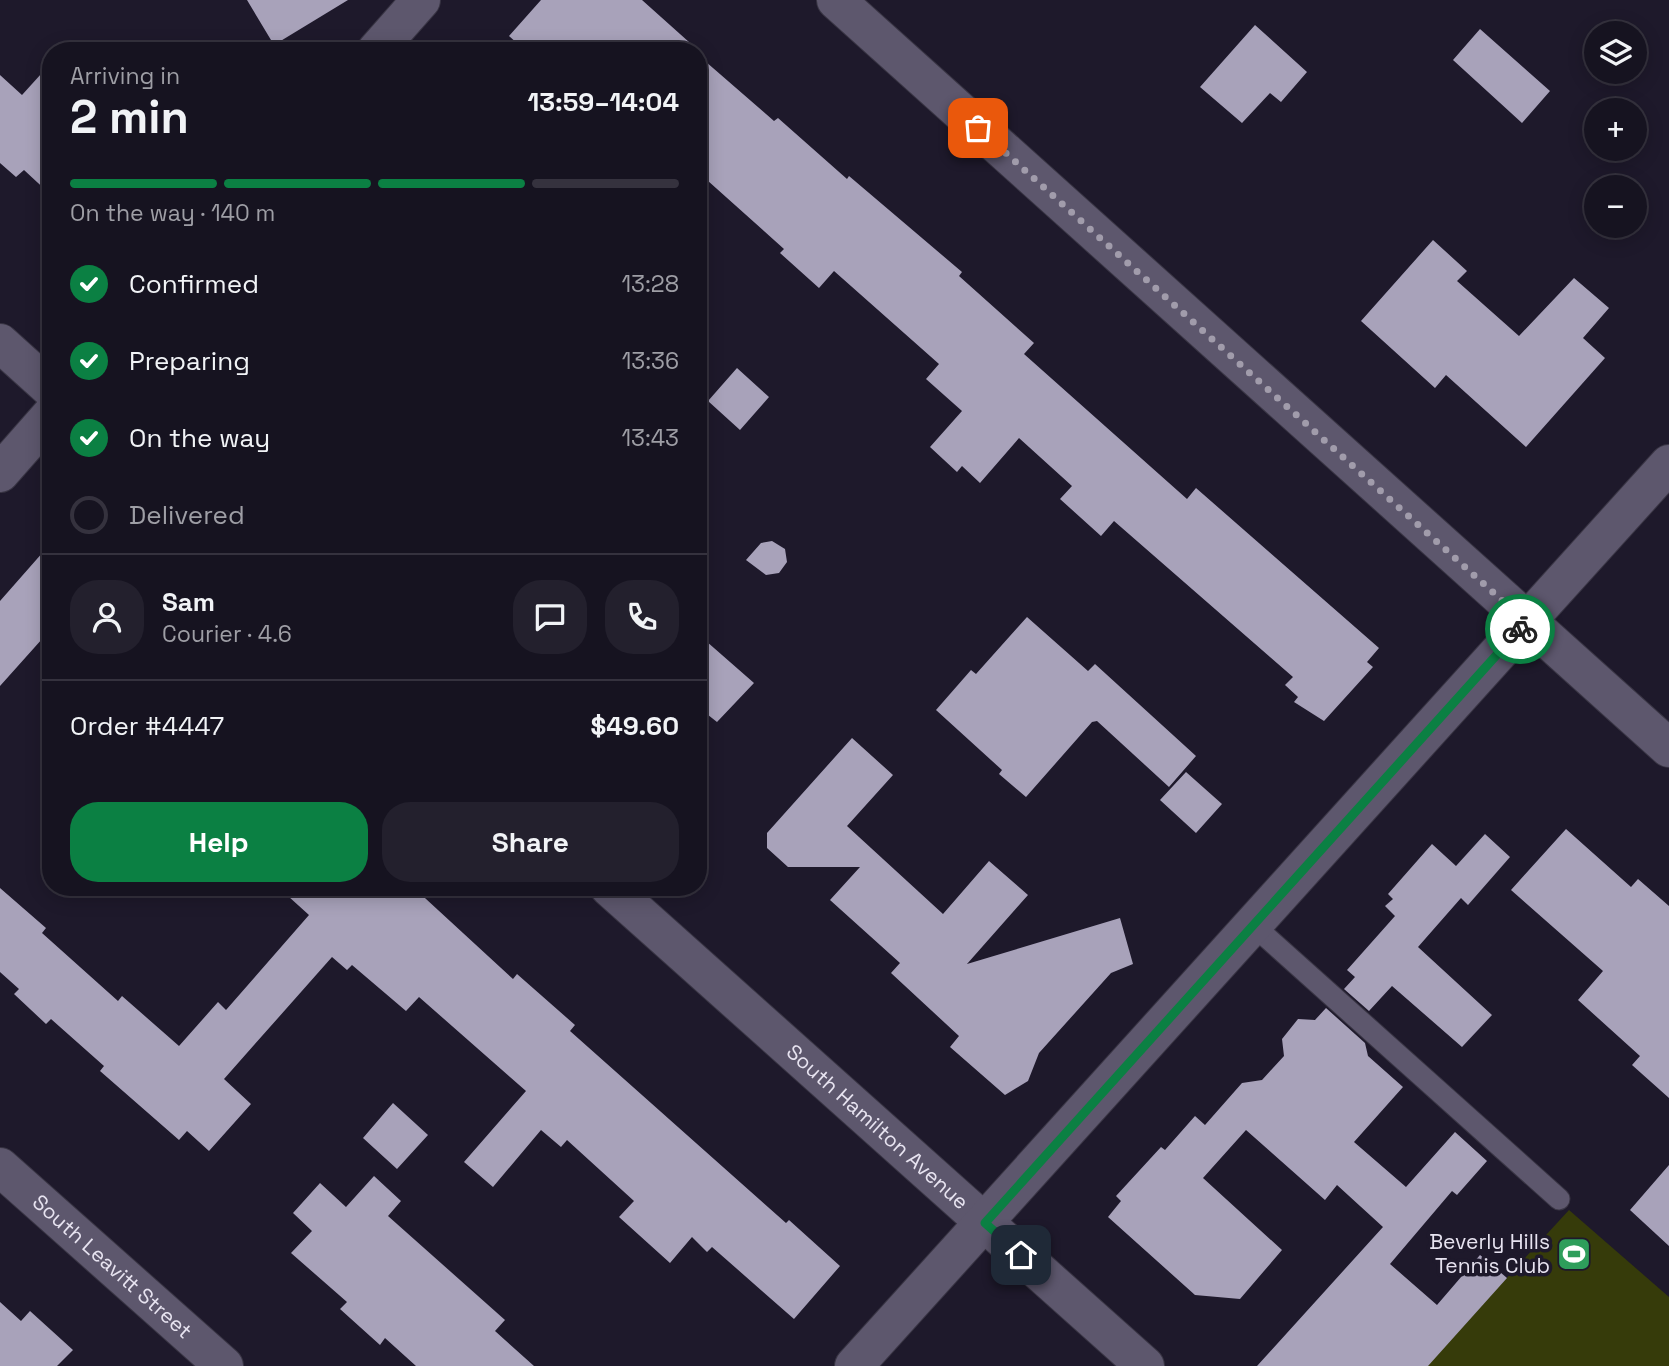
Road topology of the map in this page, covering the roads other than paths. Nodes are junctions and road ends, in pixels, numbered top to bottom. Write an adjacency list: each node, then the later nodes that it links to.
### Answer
1 (421, 0): 3 (street)
2 (836, 0): 9 (street)
3 (384, 42)
4 (0, 343): 5 (street)
5 (42, 381)
6 (42, 425): 8 (street)
7 (1669, 464): 9 (street)
8 (0, 473)
9 (1526, 622): 10 (street); 12 (street)
10 (1669, 748)
11 (619, 896): 15 (street, South Hamilton Avenue)
12 (1253, 925): 14 (lane); 15 (street)
13 (0, 1167): 16 (street, South Leavitt Street)
14 (1559, 1199)
15 (985, 1223): 17 (street); 18 (street, South Hamilton Avenue)
16 (224, 1366)
17 (854, 1366)
18 (1145, 1366)

